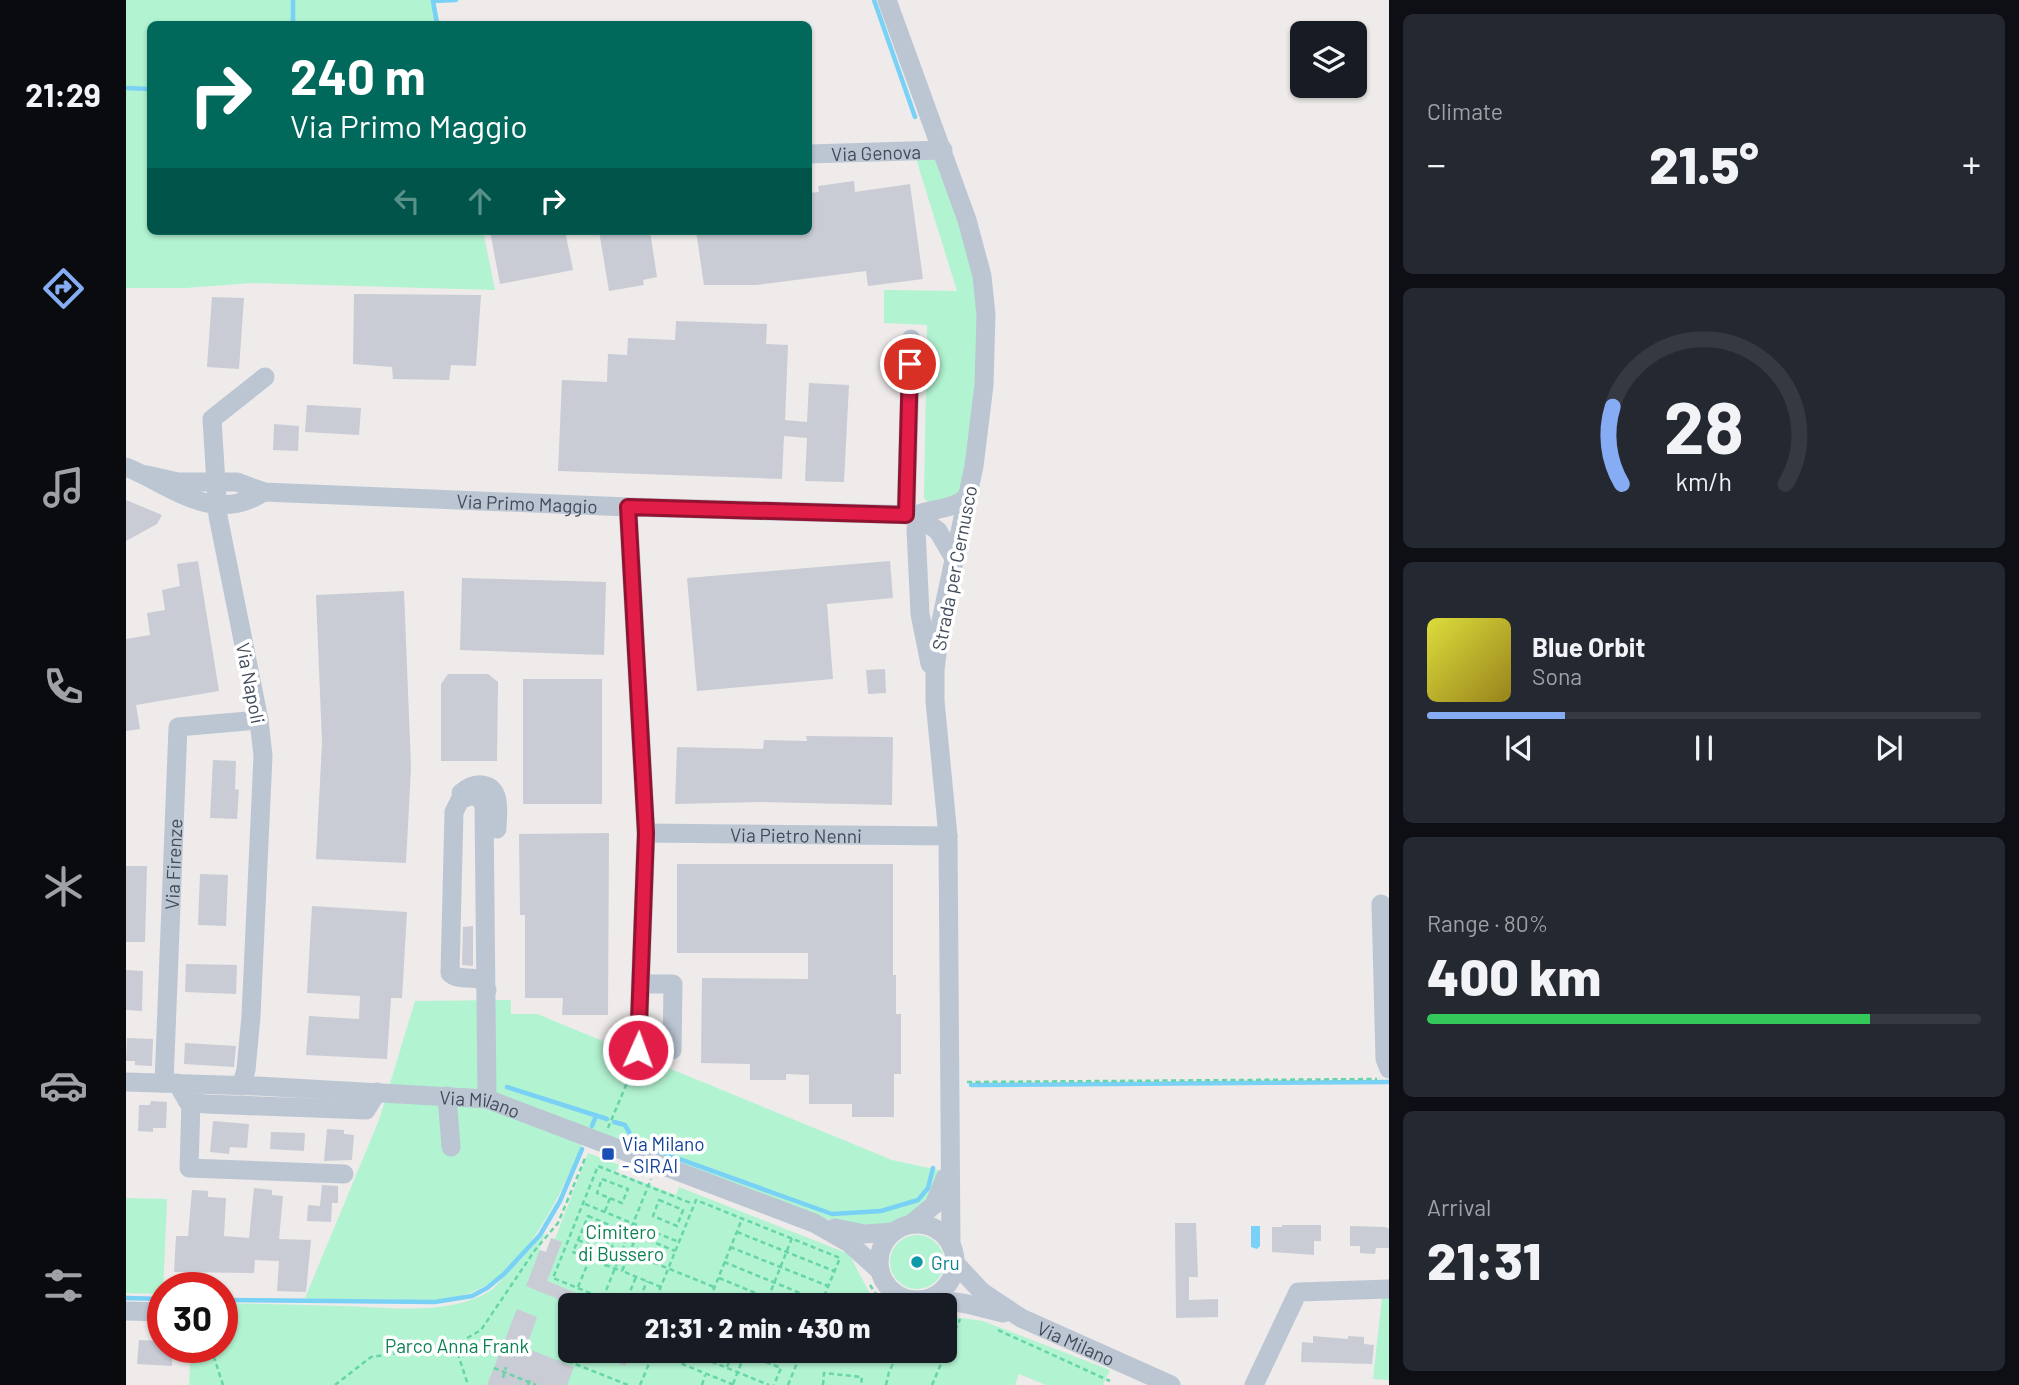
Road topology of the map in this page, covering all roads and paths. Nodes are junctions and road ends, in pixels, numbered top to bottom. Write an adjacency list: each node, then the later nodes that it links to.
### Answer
1 (887, 0): 2 (street, Strada per Cernusco)
2 (943, 150): 3 (street, Via Genova); 10 (street, Strada per Cernusco)
3 (812, 154)
4 (911, 339): 14 (street)
5 (265, 377): 8 (street, Via Napoli)
6 (126, 467): 7 (street)
7 (147, 475): 8 (street, Via Primo Maggio); 11 (street)
8 (216, 482): 9 (street, Via Primo Maggio); 11 (street, Via Napoli)
9 (264, 492): 11 (street, Via Primo Maggio); 12 (street, Via Primo Maggio)
10 (969, 495): 13 (street, Via Primo Maggio); 15 (street, Strada per Cernusco)
11 (217, 506): 19 (street, Via Napoli)
12 (628, 507): 14 (street, Via Primo Maggio); 20 (street)
13 (937, 509): 14 (street, Via Primo Maggio); 15 (street)
14 (913, 520): 16 (street); 18 (street)
15 (963, 524): 16 (street); 17 (street, Strada per Cernusco)
16 (938, 531): 17 (street)
17 (955, 560): 18 (street, Strada per Cernusco)
18 (935, 685): 21 (street, Strada per Cernusco)
19 (258, 720): 25 (street, Via Napoli); 30 (street, Via Firenze)
20 (646, 833): 21 (street, Via Pietro Nenni); 23 (street)
21 (948, 836): 39 (street, Strada per Cernusco)
22 (1381, 904): 27 (street)
23 (640, 984): 26 (street); 26 (street)
24 (487, 988): 24 (street); 35 (street)
25 (251, 1016): 31 (street, Via Napoli); 32 (street, Via Napoli)
26 (640, 1050): 37 (path)
27 (1385, 1074): 29 (path)
28 (126, 1082): 30 (street, Via Milano)
29 (964, 1082)
30 (171, 1083): 31 (street, Via Milano); 36 (street)
31 (241, 1086): 32 (street, Via Milano)
32 (271, 1087): 33 (street, Via Milano)
33 (377, 1092): 34 (street, Via Milano); 36 (street)
34 (447, 1096): 35 (street, Via Milano); 38 (street)
35 (488, 1099): 37 (street, Via Milano)
36 (191, 1103): 41 (street)
37 (593, 1138): 40 (street, Via Milano); 116 (path)
38 (451, 1147)
39 (950, 1153): 58 (street, Strada per Cernusco); 75 (street, Strada per Cernusco)
40 (657, 1163): 44 (path); 57 (street, Via Milano)
41 (344, 1174)
42 (622, 1175): 43 (path); 44 (path); 45 (path)
43 (618, 1185): 47 (path); 48 (path)
44 (648, 1186): 46 (path); 56 (path)
45 (589, 1190): 47 (path); 50 (path)
46 (663, 1192): 49 (path); 51 (path)
47 (597, 1193): 48 (path)
48 (610, 1198): 52 (path)
49 (659, 1200): 59 (path); 59 (path)
50 (583, 1203): 52 (path); 53 (path)
51 (694, 1205): 54 (path); 60 (path)
52 (604, 1212): 56 (path)
53 (578, 1216): 55 (path); 69 (path)
54 (742, 1219): 62 (path); 64 (path)
55 (586, 1220): 61 (path); 67 (path)
56 (633, 1223): 66 (path); 80 (path)
57 (814, 1223): 63 (street, Via Milano); 84 (street, Via Milano)
58 (911, 1224): 63 (street, Via Milano); 75 (street, Via Milano)
59 (677, 1226): 60 (path)
60 (684, 1228): 66 (path)
61 (582, 1231): 65 (path); 67 (path)
62 (737, 1232): 68 (path); 72 (path)
63 (893, 1232): 84 (street)
64 (792, 1238): 72 (path); 83 (path)
65 (578, 1241): 71 (path); 73 (path)
66 (679, 1242): 70 (path)
67 (613, 1244): 73 (path)
68 (730, 1247): 77 (path); 79 (path)
69 (565, 1249): 71 (path); 90 (path)
70 (675, 1251): 74 (path); 81 (path)
71 (573, 1252): 76 (path)
72 (786, 1252): 79 (path); 83 (path)
73 (610, 1253): 78 (path)
74 (630, 1253): 81 (path); 82 (path)
75 (953, 1254): 106 (street); 111 (street, Via Milano)
76 (590, 1258): 78 (path); 90 (path)
77 (724, 1262): 86 (path); 88 (path)
78 (605, 1265): 80 (path)
79 (780, 1267): 88 (path); 89 (path)
80 (615, 1268): 82 (path); 95 (path)
81 (668, 1268): 91 (path); 92 (path)
82 (622, 1271): 85 (path)
83 (834, 1271): 89 (path)
84 (874, 1275): 104 (path); 105 (street, Via Milano)
85 (636, 1277): 87 (path); 96 (path)
86 (718, 1278): 92 (path); 100 (path)
87 (647, 1281): 91 (path); 97 (path)
88 (774, 1282): 101 (path); 102 (path)
89 (828, 1286): 103 (path)
90 (578, 1287): 94 (path)
91 (661, 1287): 98 (path)
92 (714, 1287): 99 (path)
93 (1389, 1289): 152 (street)
94 (592, 1293)
95 (605, 1293)
96 (629, 1293)
97 (642, 1293)
98 (658, 1293)
99 (712, 1293)
100 (757, 1293)
101 (770, 1293)
102 (798, 1293)
103 (825, 1293)
104 (876, 1293)
105 (895, 1293)
106 (939, 1293)
107 (957, 1302): 111 (street, Via Milano)
108 (126, 1311): 109 (street)
109 (147, 1312)
110 (963, 1313): 113 (path)
111 (1021, 1318): 151 (street, Via Milano)
112 (957, 1319): 113 (path)
113 (960, 1320): 114 (path); 150 (path)
114 (970, 1322)
115 (989, 1326): 135 (path)
116 (455, 1345): 138 (path); 139 (path)
117 (216, 1363): 137 (path)
118 (573, 1363): 141 (path)
119 (648, 1363): 142 (path)
120 (715, 1363): 129 (path)
121 (729, 1363): 129 (path)
122 (741, 1363): 131 (path)
123 (768, 1363): 145 (path)
124 (797, 1363): 146 (path)
125 (893, 1363): 149 (path)
126 (683, 1364): 132 (path)
127 (506, 1367): 130 (path)
128 (494, 1368): 130 (path)
129 (727, 1368): 131 (path)
130 (504, 1372): 134 (path); 136 (path)
131 (738, 1372): 144 (path); 145 (path)
132 (706, 1374): 143 (path); 144 (path)
133 (531, 1377): 136 (path)
134 (503, 1378)
135 (1110, 1381)
136 (528, 1383): 140 (path)
137 (223, 1385)
138 (335, 1385)
139 (468, 1385)
140 (536, 1385)
141 (628, 1385)
142 (640, 1385)
143 (702, 1385)
144 (733, 1385)
145 (771, 1385)
146 (788, 1385)
147 (823, 1385): 148 (path)
148 (862, 1385)
149 (886, 1385)
150 (932, 1385)
151 (1171, 1385)
152 (1254, 1385)

